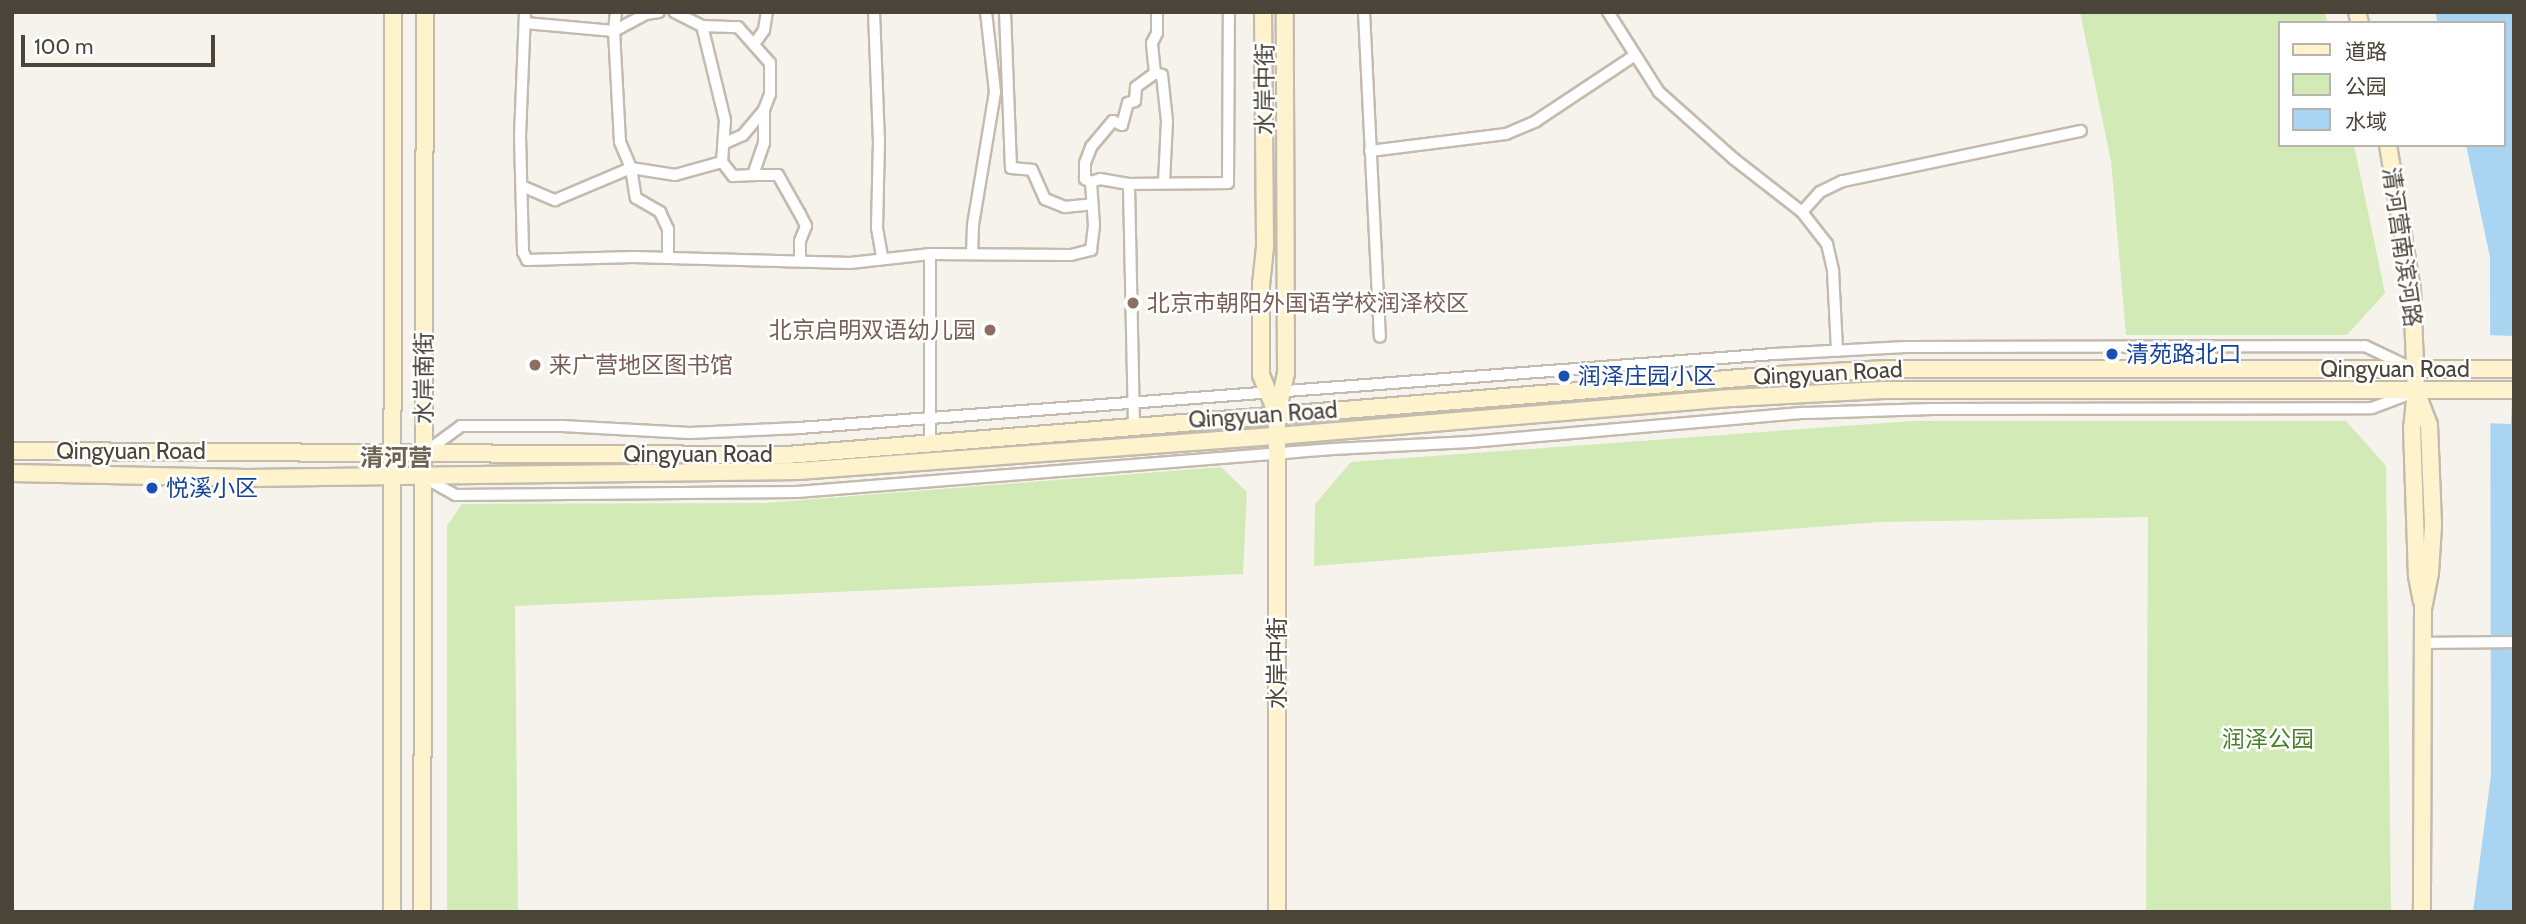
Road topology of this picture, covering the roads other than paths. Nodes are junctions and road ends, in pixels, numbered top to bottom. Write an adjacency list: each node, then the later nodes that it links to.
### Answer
1 (393, 12): 55 (main road, 水岸南街)
2 (425, 12): 56 (main road, 水岸南街)
3 (616, 12): 18 (street)
4 (659, 12): 18 (street)
5 (674, 12): 17 (street)
6 (767, 12): 19 (street)
7 (874, 12): 38 (street)
8 (986, 12): 37 (street)
9 (1005, 12): 34 (street)
10 (1157, 12): 21 (street)
11 (1229, 12): 31 (street)
12 (1263, 12): 47 (main road, 水岸中街)
13 (1285, 12): 47 (main road, 水岸中街)
14 (1364, 12): 26 (street)
15 (1608, 12): 20 (street)
16 (525, 18): 18 (street); 33 (street)
17 (702, 26): 19 (street); 24 (street)
18 (614, 31): 28 (street)
19 (754, 44): 22 (street)
20 (1634, 56): 26 (street); 35 (street)
21 (1155, 73): 30 (street); 31 (street)
22 (764, 110): 24 (street); 29 (street)
23 (2081, 131): 35 (street)
24 (725, 144): 27 (street)
25 (2388, 147): 44 (main road, 清河营南滨河路)
26 (1370, 150): 41 (street)
27 (722, 162): 28 (street); 29 (street)
28 (631, 168): 33 (street); 39 (street)
29 (753, 175): 40 (street)
30 (1091, 182): 32 (street); 34 (street)
31 (1164, 183): 32 (street)
32 (1129, 184): 48 (street)
33 (524, 187): 39 (street)
34 (1093, 204): 37 (street)
35 (1802, 212): 42 (street)
36 (930, 254): 37 (street); 38 (street); 50 (street)
37 (972, 254)
38 (882, 257): 40 (street)
39 (668, 258): 40 (street)
40 (800, 260)
41 (1380, 337)
42 (1837, 351): 44 (street); 47 (street)
43 (2514, 369): 44 (main road, Qingyuan Road)
44 (2415, 370): 46 (main road, 清河营南滨河路); 49 (main road, Qingyuan Road)
45 (2514, 390): 46 (main road, Qingyuan Road)
46 (2416, 391): 52 (main road, Qingyuan Road); 57 (street); 62 (main road, Qingyuan Road)
47 (1275, 392): 48 (street); 49 (main road, 水岸中街)
48 (1133, 403): 50 (street); 51 (street)
49 (1277, 414): 51 (main road, Qingyuan Road); 52 (main road, 水岸中街)
50 (930, 419): 53 (street); 56 (street)
51 (1133, 425): 53 (main road, Qingyuan Road)
52 (1277, 436): 57 (main road, 水岸中街); 60 (main road, Qingyuan Road)
53 (930, 443): 56 (main road, Qingyuan Road)
54 (12, 451): 55 (main road, Qingyuan Road)
55 (394, 453): 56 (main road, Qingyuan Road); 59 (main road, 水岸南街)
56 (424, 453): 60 (main road, 水岸南街)
57 (1277, 454): 60 (street); 65 (main road, 水岸中街)
58 (12, 473): 59 (main road, Qingyuan Road)
59 (394, 477): 60 (main road, Qingyuan Road); 63 (main road, 水岸南街)
60 (423, 477): 64 (main road, 水岸南街)
61 (2514, 642): 62 (street)
62 (2423, 643): 66 (main road, Qingyuan Road)
63 (392, 912)
64 (422, 912)
65 (1277, 912)
66 (2422, 912)

